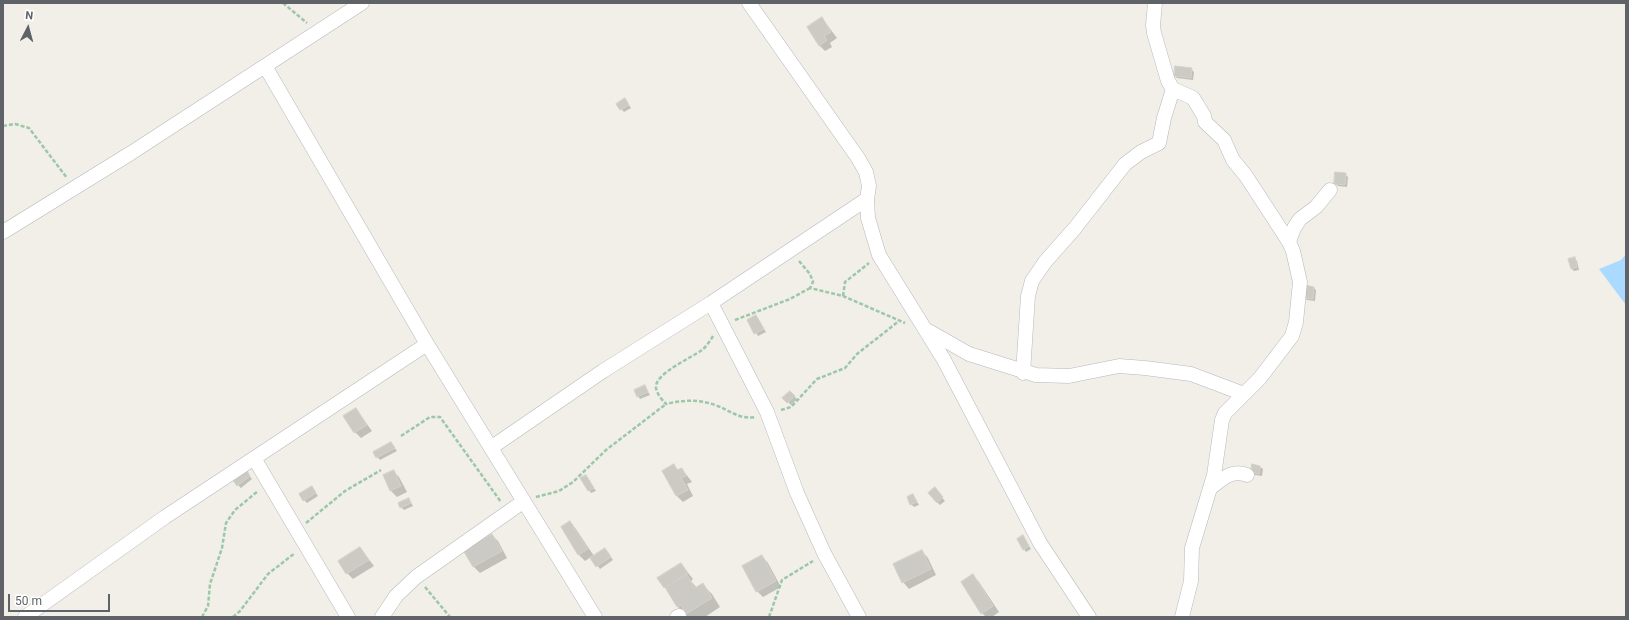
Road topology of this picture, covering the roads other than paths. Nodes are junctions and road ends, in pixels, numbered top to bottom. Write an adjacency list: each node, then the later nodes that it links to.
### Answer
1 (362, 3): 4 (street)
2 (749, 3): 7 (street)
3 (1155, 3): 5 (street)
4 (265, 66): 8 (street); 12 (street)
5 (1173, 88): 9 (street); 13 (street)
6 (1330, 190): 9 (street)
7 (867, 199): 10 (street); 11 (street)
8 (3, 232)
9 (1289, 242): 14 (street)
10 (710, 303): 15 (street); 24 (street)
11 (925, 329): 13 (street); 25 (street)
12 (427, 344): 15 (street); 16 (street)
13 (1023, 373): 14 (street)
14 (1244, 394): 18 (street)
15 (492, 447): 19 (street)
16 (254, 458): 20 (street); 21 (street)
17 (1247, 475): 18 (street)
18 (1210, 488): 26 (street)
19 (524, 501): 22 (street); 23 (street)
20 (24, 617)
21 (348, 617)
22 (382, 617)
23 (595, 617)
24 (858, 617)
25 (1089, 617)
26 (1182, 617)

